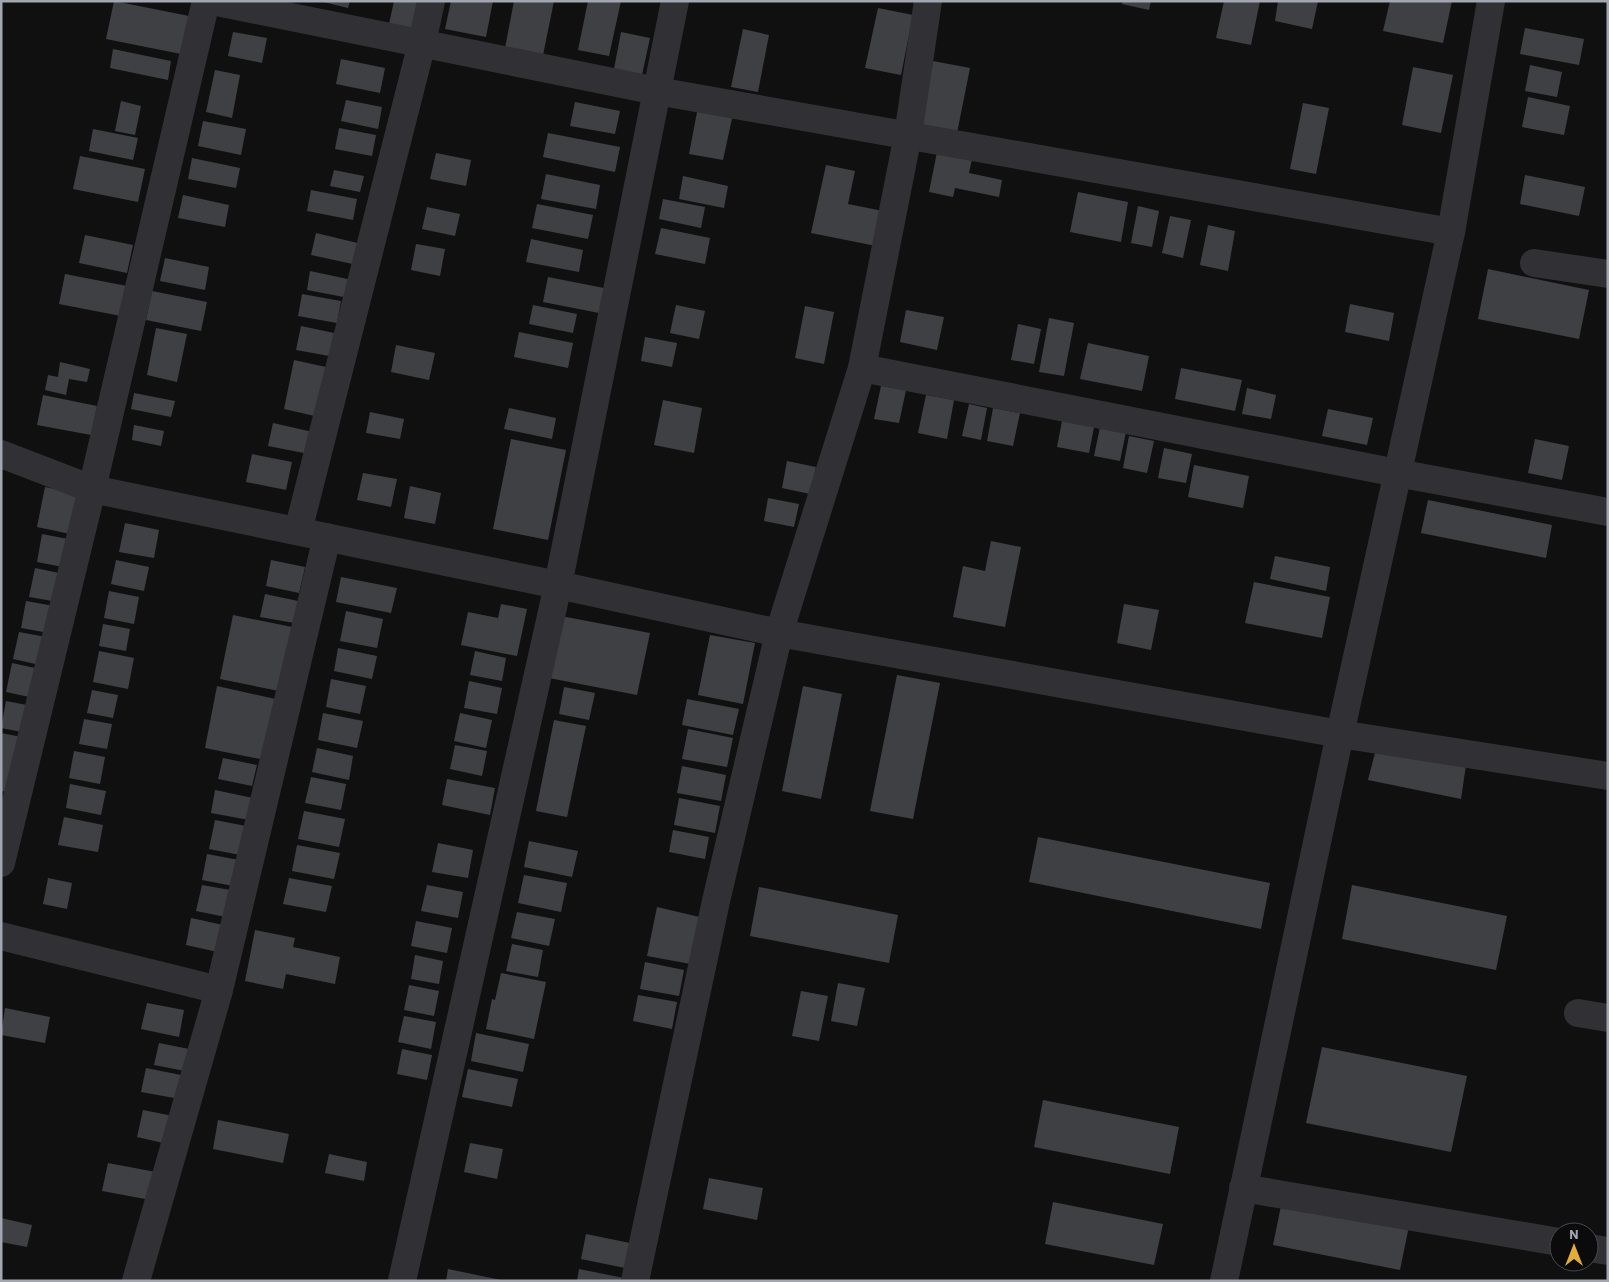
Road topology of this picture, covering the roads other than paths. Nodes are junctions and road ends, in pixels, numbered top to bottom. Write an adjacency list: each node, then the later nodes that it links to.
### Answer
1 (206, 1): 16 (street)
2 (212, 1): 7 (street)
3 (431, 1): 7 (street)
4 (675, 1): 8 (street)
5 (928, 1): 9 (street)
6 (1492, 1): 10 (street)
7 (422, 43): 8 (street); 18 (street)
8 (656, 91): 9 (street); 20 (street)
9 (908, 135): 10 (street); 13 (street)
10 (1450, 232): 15 (street)
11 (1534, 263): 12 (street)
12 (1608, 274)
13 (862, 368): 15 (street); 21 (street)
14 (1, 454): 16 (street)
15 (1397, 474): 17 (street); 22 (street)
16 (92, 489): 18 (street); 24 (street)
17 (1608, 512)
18 (298, 531): 19 (street)
19 (327, 537): 20 (street); 26 (street)
20 (558, 585): 21 (street); 32 (street)
21 (778, 633): 22 (street); 33 (street)
22 (1340, 734): 23 (street); 29 (street)
23 (1608, 776)
24 (1, 863)
25 (1, 936): 26 (street)
26 (219, 990): 31 (street)
27 (1578, 1013): 28 (street)
28 (1608, 1018)
29 (1243, 1188): 30 (street); 34 (street)
30 (1549, 1240)
31 (136, 1281)
32 (402, 1281)
33 (635, 1281)
34 (1224, 1281)

